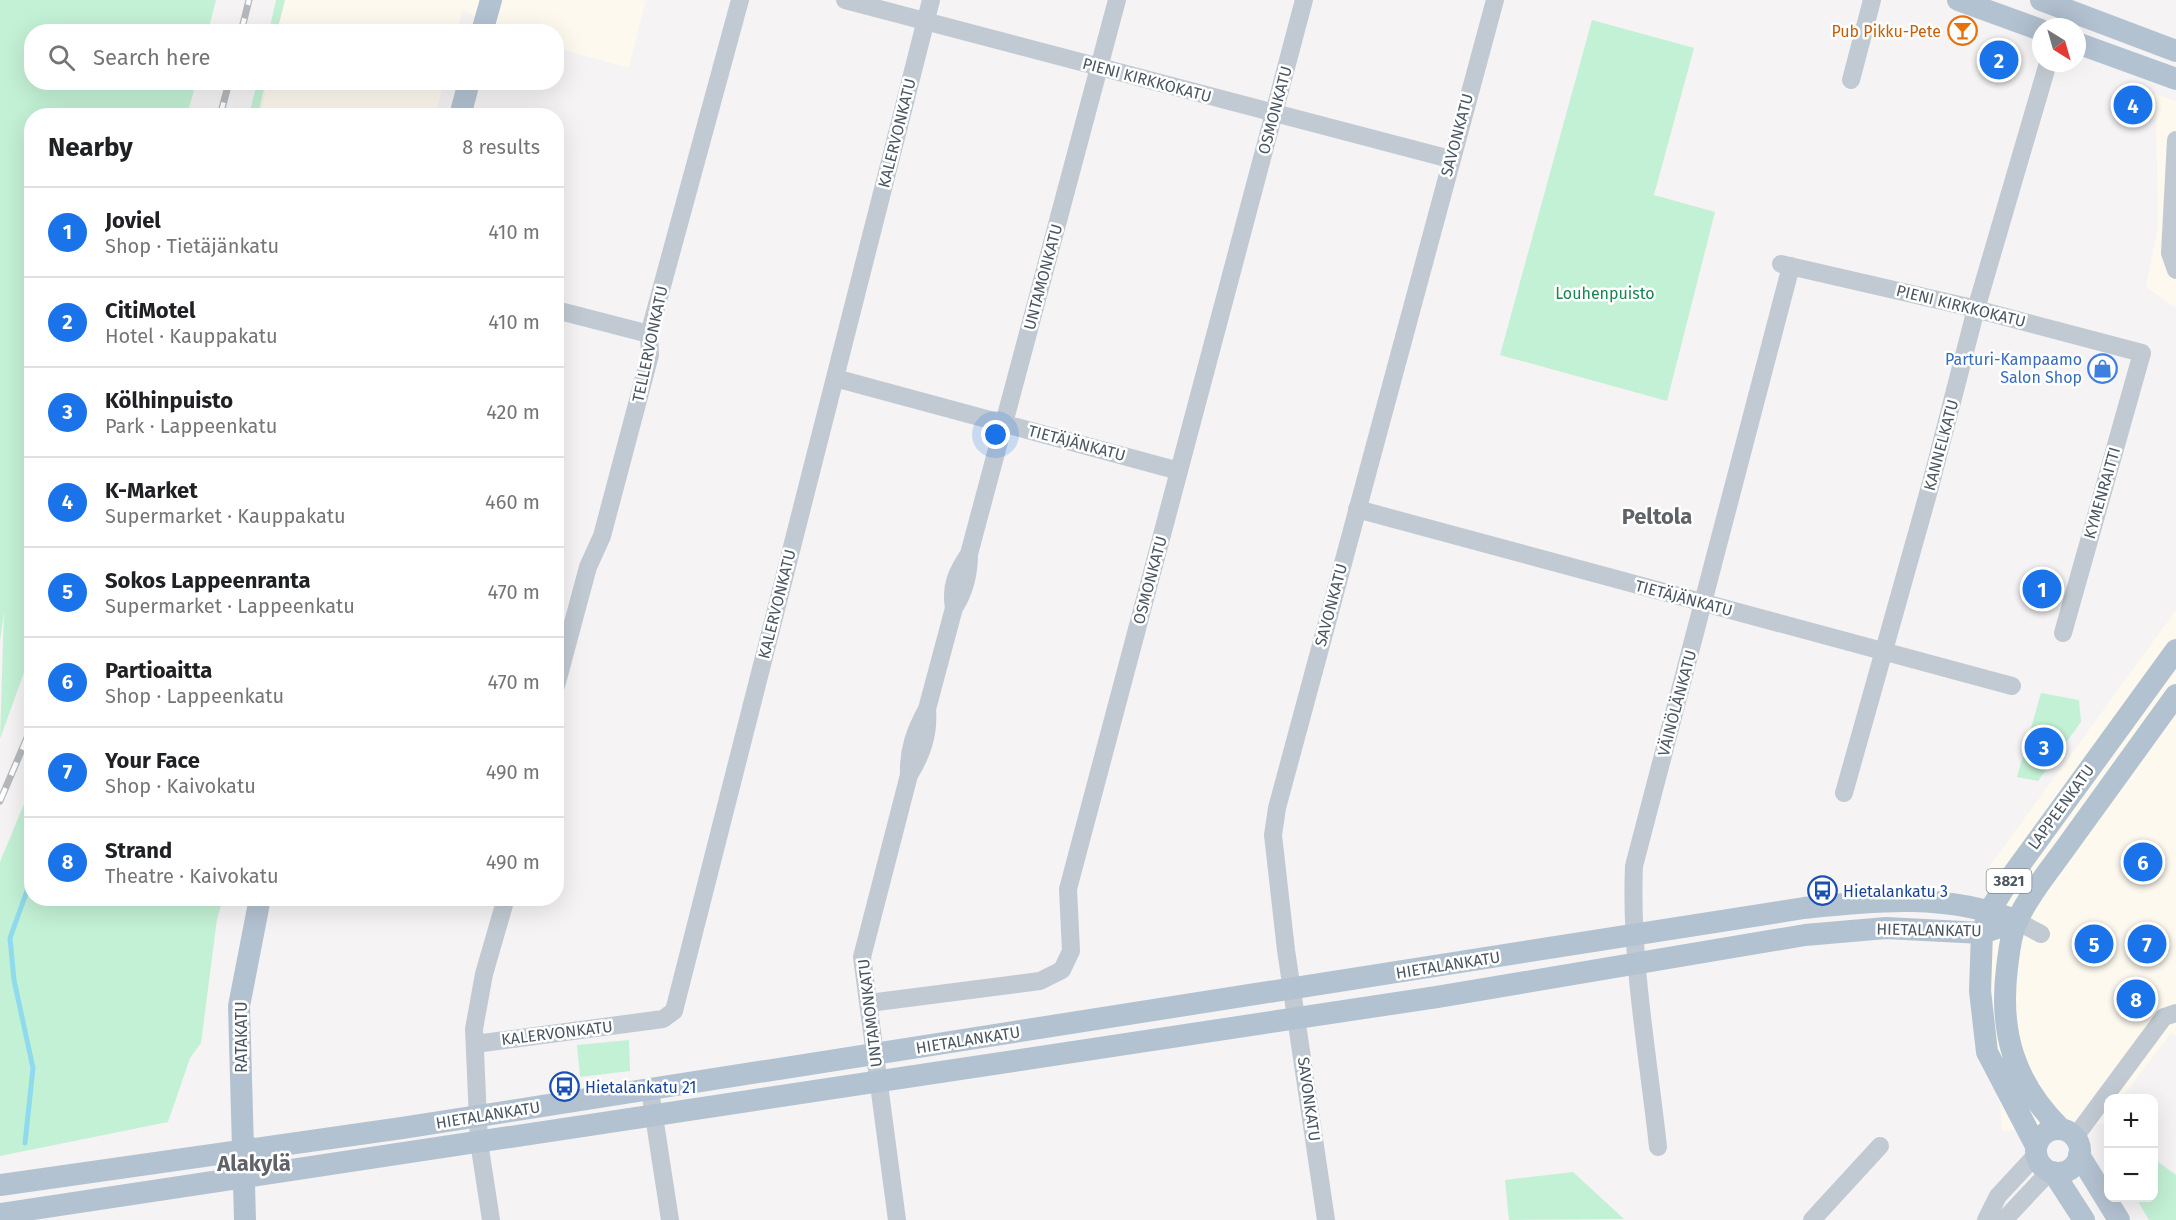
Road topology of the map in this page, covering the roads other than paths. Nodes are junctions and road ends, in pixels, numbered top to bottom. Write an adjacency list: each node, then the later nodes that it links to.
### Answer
1 (491, 0): 13 (main road)
2 (740, 0): 31 (street, TELLERVONKATU)
3 (845, 0): 12 (street, PIENI KIRKKOKATU)
4 (931, 0): 12 (street, KALERVONKATU)
5 (1116, 0): 18 (street, UNTAMONKATU)
6 (1304, 0): 24 (street, OSMONKATU)
7 (1495, 0): 26 (street, SAVONKATU)
8 (1872, 0): 21 (street)
9 (1958, 0): 15 (main road)
10 (2041, 0): 11 (main road)
11 (2065, 18)
12 (926, 21): 18 (street, PIENI KIRKKOKATU); 33 (street, KALERVONKATU)
13 (484, 24)
14 (2086, 25): 17 (main road)
15 (2032, 27)
16 (2086, 46): 20 (main road)
17 (2176, 51)
18 (1099, 67): 24 (street, PIENI KIRKKOKATU); 34 (street, UNTAMONKATU)
19 (2045, 72): 29 (street, KANNELKATU)
20 (2176, 79)
21 (1851, 80)
22 (467, 90): 23 (main road)
23 (462, 108)
24 (1274, 113): 26 (street, PIENI KIRKKOKATU); 35 (street, OSMONKATU)
25 (2176, 140): 28 (street)
26 (1450, 159): 36 (street, SAVONKATU)
27 (1785, 265): 29 (street, PIENI KIRKKOKATU); 37 (street, VÄINÖLÄNKATU)
28 (2176, 270)
29 (1976, 309): 32 (street, PIENI KIRKKOKATU); 40 (street, KANNELKATU)
30 (564, 312): 31 (street)
31 (649, 334): 41 (street, TELLERVONKATU)
32 (2142, 353): 38 (street, KYMENRAITTI)
33 (835, 378): 34 (street, TIETÄJÄNKATU); 57 (street, KALERVONKATU)
34 (1004, 424): 35 (street, TIETÄJÄNKATU); 54 (street, UNTAMONKATU)
35 (1179, 471): 54 (street, OSMONKATU)
36 (1356, 509): 37 (street, TIETÄJÄNKATU); 53 (street, SAVONKATU)
37 (1703, 603): 40 (street, TIETÄJÄNKATU); 50 (street, VÄINÖLÄNKATU)
38 (2063, 633)
39 (2176, 650): 47 (main road, LAPPEENKATU / 3821)
40 (1884, 652): 42 (street, TIETÄJÄNKATU); 44 (street, KANNELKATU)
41 (564, 656)
42 (2012, 686)
43 (2176, 695): 48 (main road, LAPPEENKATU / 3821)
44 (1844, 793)
45 (258, 906): 67 (main road, RATAKATU)
46 (504, 906): 57 (street)
47 (1990, 910): 48 (main road, HIETALANKATU); 49 (main road, LAPPEENKATU / 3821); 50 (main road, HIETALANKATU)
48 (2017, 921): 49 (main road, HIETALANKATU); 51 (street); 63 (main road, LAPPEENKATU / 3821)
49 (1982, 933): 52 (main road, HIETALANKATU); 68 (main road, LAPPEENKATU / 3821)
50 (1634, 934): 52 (street, VÄINÖLÄNKATU); 53 (main road, HIETALANKATU)
51 (2042, 934)
52 (1636, 964): 56 (main road, HIETALANKATU); 66 (street, VÄINÖLÄNKATU)
53 (1292, 990): 56 (street, SAVONKATU); 58 (main road, HIETALANKATU)
54 (869, 1003): 58 (street, UNTAMONKATU)
55 (2176, 1013): 63 (street)
56 (1296, 1018): 59 (main road, HIETALANKATU); 76 (street, SAVONKATU)
57 (475, 1044): 62 (street)
58 (875, 1055): 59 (street, UNTAMONKATU); 60 (main road, HIETALANKATU)
59 (879, 1082): 61 (main road, HIETALANKATU); 75 (street, UNTAMONKATU)
60 (650, 1090): 61 (street); 62 (main road, HIETALANKATU)
61 (654, 1116): 64 (main road, HIETALANKATU); 74 (street)
62 (478, 1117): 64 (street); 67 (main road, HIETALANKATU)
63 (2072, 1140): 68 (main road); 68 (main road); 81 (main road, LAPPEENKATU / 3821)
64 (479, 1142): 69 (main road, HIETALANKATU); 73 (street)
65 (1880, 1146): 77 (street)
66 (1658, 1147)
67 (243, 1150): 69 (main road, RATAKATU); 70 (main road, HIETALANKATU)
68 (2043, 1161): 78 (street); 79 (street); 80 (main road, LAPPEENKATU / 3821)
69 (244, 1178): 71 (main road, HIETALANKATU); 72 (main road, RATAKATU)
70 (0, 1185)
71 (0, 1214)
72 (245, 1220)
73 (491, 1220)
74 (670, 1220)
75 (897, 1220)
76 (1326, 1220)
77 (1812, 1220)
78 (1986, 1220)
79 (2004, 1220)
80 (2084, 1220)
81 (2119, 1220)

